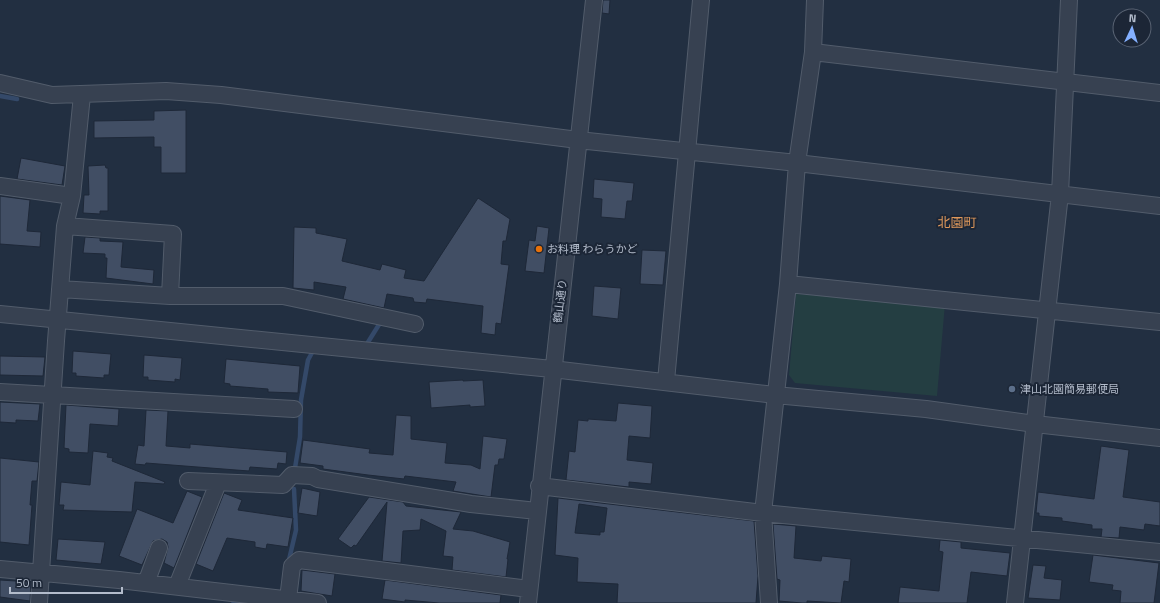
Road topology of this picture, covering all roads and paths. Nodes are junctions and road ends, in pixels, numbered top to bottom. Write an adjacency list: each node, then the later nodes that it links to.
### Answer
1 (594, 0): 10 (street, 鶴山通り)
2 (702, 0): 11 (street)
3 (815, 0): 5 (street)
4 (1069, 0): 6 (street)
5 (813, 52): 6 (street); 12 (street)
6 (1065, 81): 8 (street); 14 (street)
7 (0, 83): 9 (street)
8 (1160, 93)
9 (82, 95): 10 (street); 15 (street)
10 (578, 140): 11 (street); 26 (street, 鶴山通り)
11 (687, 151): 12 (street); 27 (street)
12 (797, 163): 14 (street); 18 (street)
13 (0, 186): 15 (street)
14 (1060, 194): 16 (street); 21 (street)
15 (72, 196): 17 (street)
16 (1160, 206)
17 (65, 226): 19 (street); 20 (street)
18 (788, 284): 21 (street); 29 (street)
19 (60, 289): 20 (street); 23 (street)
20 (170, 296): 25 (street)
21 (1048, 309): 24 (street); 32 (street)
22 (0, 314): 23 (street)
23 (58, 319): 26 (street); 30 (street)
24 (1160, 322)
25 (415, 324)
26 (552, 369): 27 (street); 36 (street, 鶴山通り)
27 (666, 381): 29 (street)
28 (0, 392): 30 (street)
29 (775, 395): 32 (street); 38 (street)
30 (53, 396): 31 (street); 43 (street)
31 (294, 410)
32 (1035, 424): 33 (street); 39 (street)
33 (1160, 438)
34 (188, 481): 35 (street)
35 (218, 483): 37 (street); 45 (street)
36 (540, 486): 37 (street, 鶴山通り); 38 (street)
37 (537, 511): 46 (street, 鶴山通り)
38 (763, 513): 39 (street); 50 (street)
39 (1021, 537): 41 (street); 51 (street)
40 (159, 548): 44 (street)
41 (1160, 552)
42 (0, 569): 43 (street)
43 (42, 573): 44 (street); 48 (street)
44 (146, 583): 45 (street)
45 (177, 586): 47 (street)
46 (528, 596): 47 (street)
47 (288, 599): 49 (street)
48 (39, 603)
49 (318, 603)
50 (769, 603)
51 (1015, 603)

